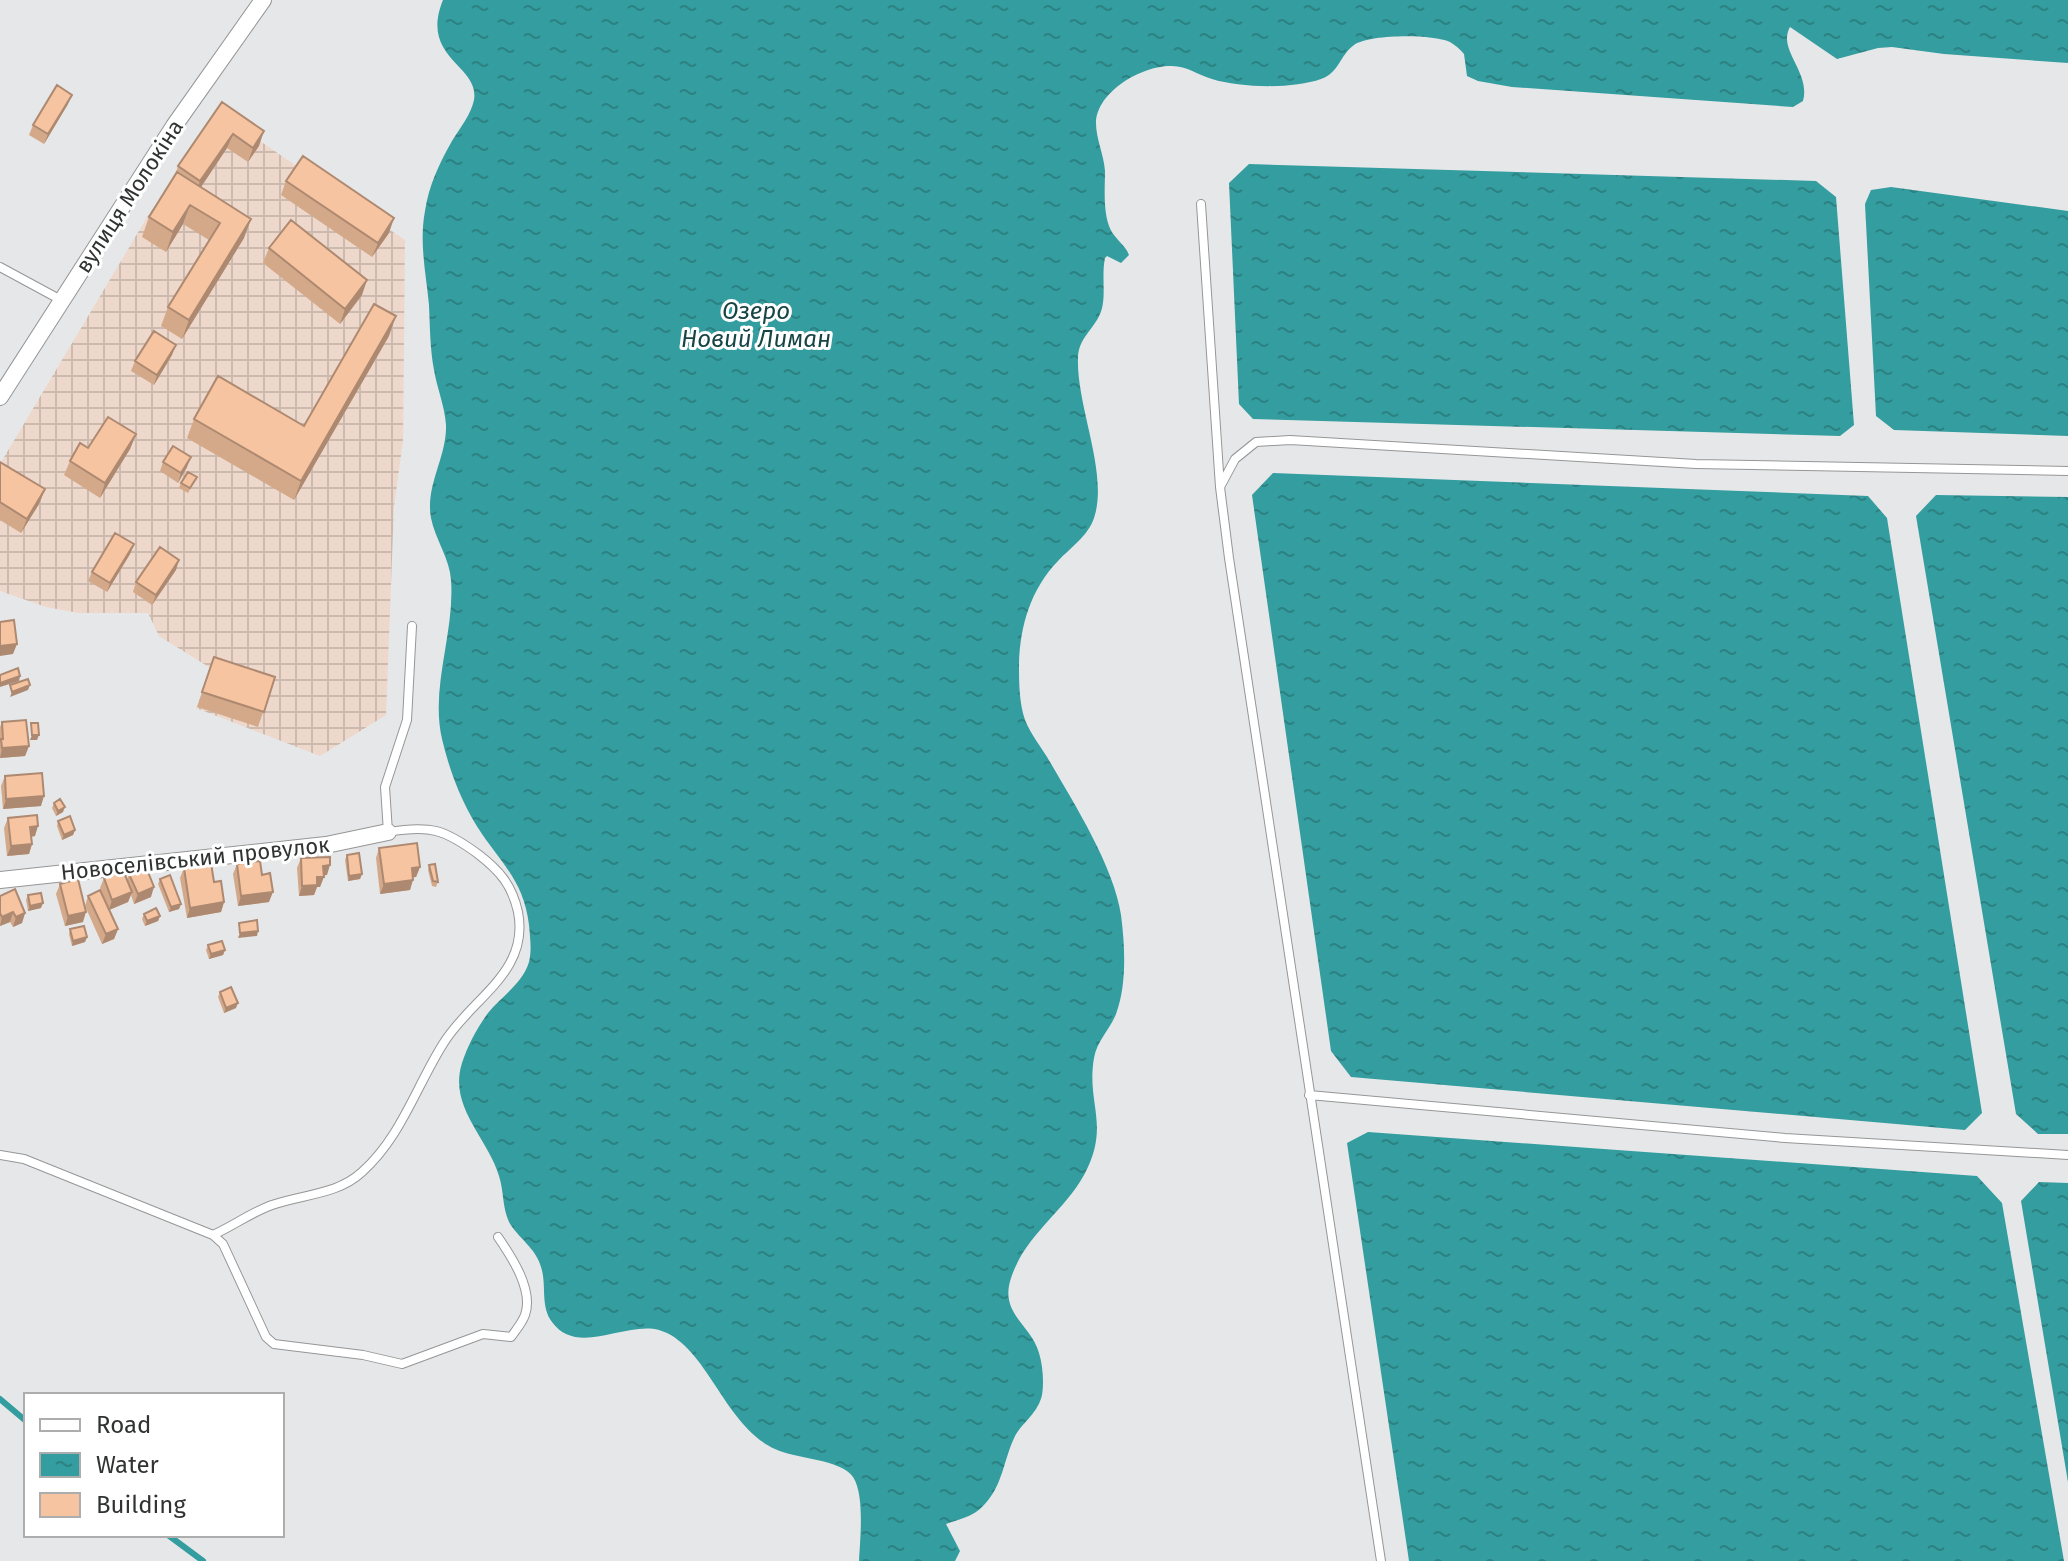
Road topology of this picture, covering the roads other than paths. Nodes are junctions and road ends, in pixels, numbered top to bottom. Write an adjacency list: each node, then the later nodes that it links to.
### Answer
1 (263, 0): 4 (street, вулиця Молокіна)
2 (1201, 204): 7 (lane)
3 (0, 267): 4 (lane)
4 (62, 300): 5 (street, вулиця Молокіна)
5 (0, 397)
6 (2068, 471): 7 (lane)
7 (1220, 487): 11 (lane)
8 (412, 626): 9 (lane)
9 (388, 832): 10 (street, Новоселівський провулок); 14 (lane)
10 (0, 880)
11 (1309, 1095): 13 (lane); 16 (lane)
12 (0, 1155): 14 (lane)
13 (2068, 1155)
14 (213, 1235): 15 (lane)
15 (498, 1237)
16 (1381, 1561)

